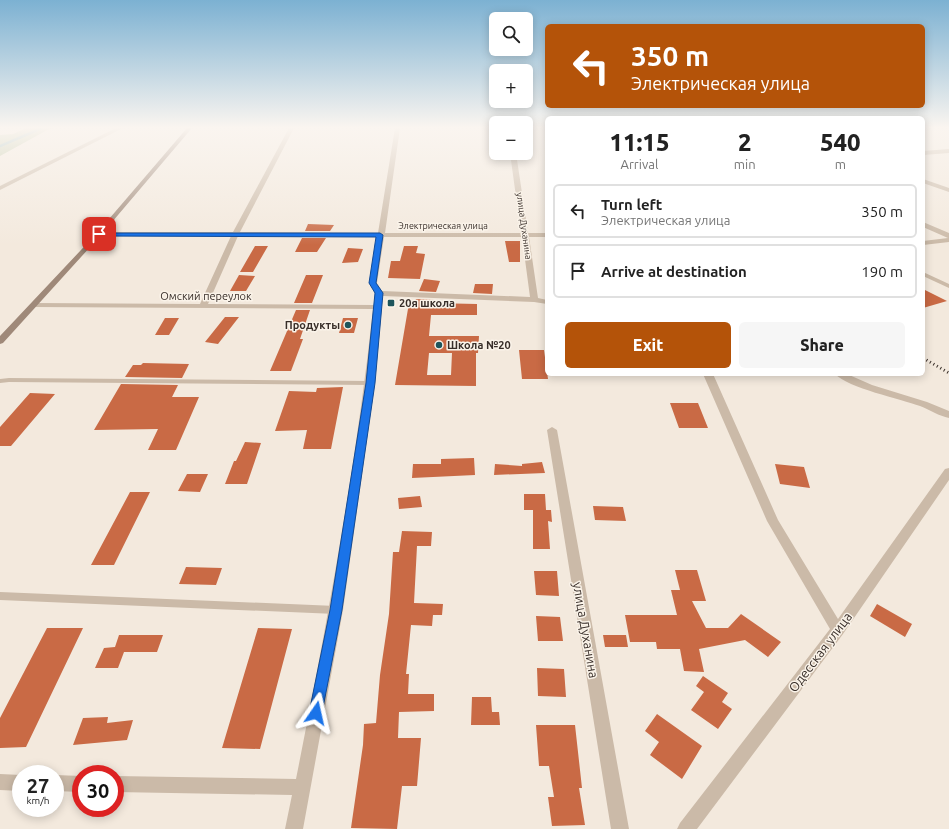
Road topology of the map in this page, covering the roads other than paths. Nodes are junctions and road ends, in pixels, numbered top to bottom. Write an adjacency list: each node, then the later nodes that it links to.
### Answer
1 (43, 167): 7 (street)
2 (157, 167): 10 (street)
3 (271, 167): 11 (street)
4 (391, 167): 12 (street)
5 (515, 167): 13 (street, улица Духанина)
6 (925, 182): 8 (street)
7 (0, 188)
8 (949, 190)
9 (925, 225): 15 (street)
10 (99, 234): 11 (street, Электрическая улица); 23 (street)
11 (235, 235): 12 (street, Электрическая улица); 24 (street)
12 (380, 235): 13 (street, Электрическая улица); 20 (street)
13 (526, 235): 14 (street, Электрическая улица); 21 (street, улица Духанина)
14 (545, 235)
15 (949, 236)
16 (949, 240): 17 (street)
17 (925, 243)
18 (925, 275): 19 (lane)
19 (949, 286)
20 (379, 293): 21 (street); 25 (street)
21 (534, 300): 22 (street)
22 (545, 302)
23 (34, 305): 24 (street, Омский переулок); 26 (street)
24 (202, 307): 25 (street, Омский переулок)
25 (378, 307): 30 (street)
26 (0, 341)
27 (709, 376): 36 (street)
28 (843, 376): 31 (street)
29 (0, 381): 30 (lane)
30 (370, 383): 35 (street)
31 (949, 415)
32 (552, 430): 42 (street, улица Духанина)
33 (949, 472): 36 (street, Одесская улица)
34 (0, 596): 35 (lane)
35 (336, 610): 40 (street)
36 (838, 630): 43 (street, Одесская улица)
37 (0, 782): 38 (street)
38 (12, 783)
39 (124, 784): 40 (street)
40 (302, 787): 41 (street)
41 (294, 829)
42 (620, 829)
43 (686, 829)

